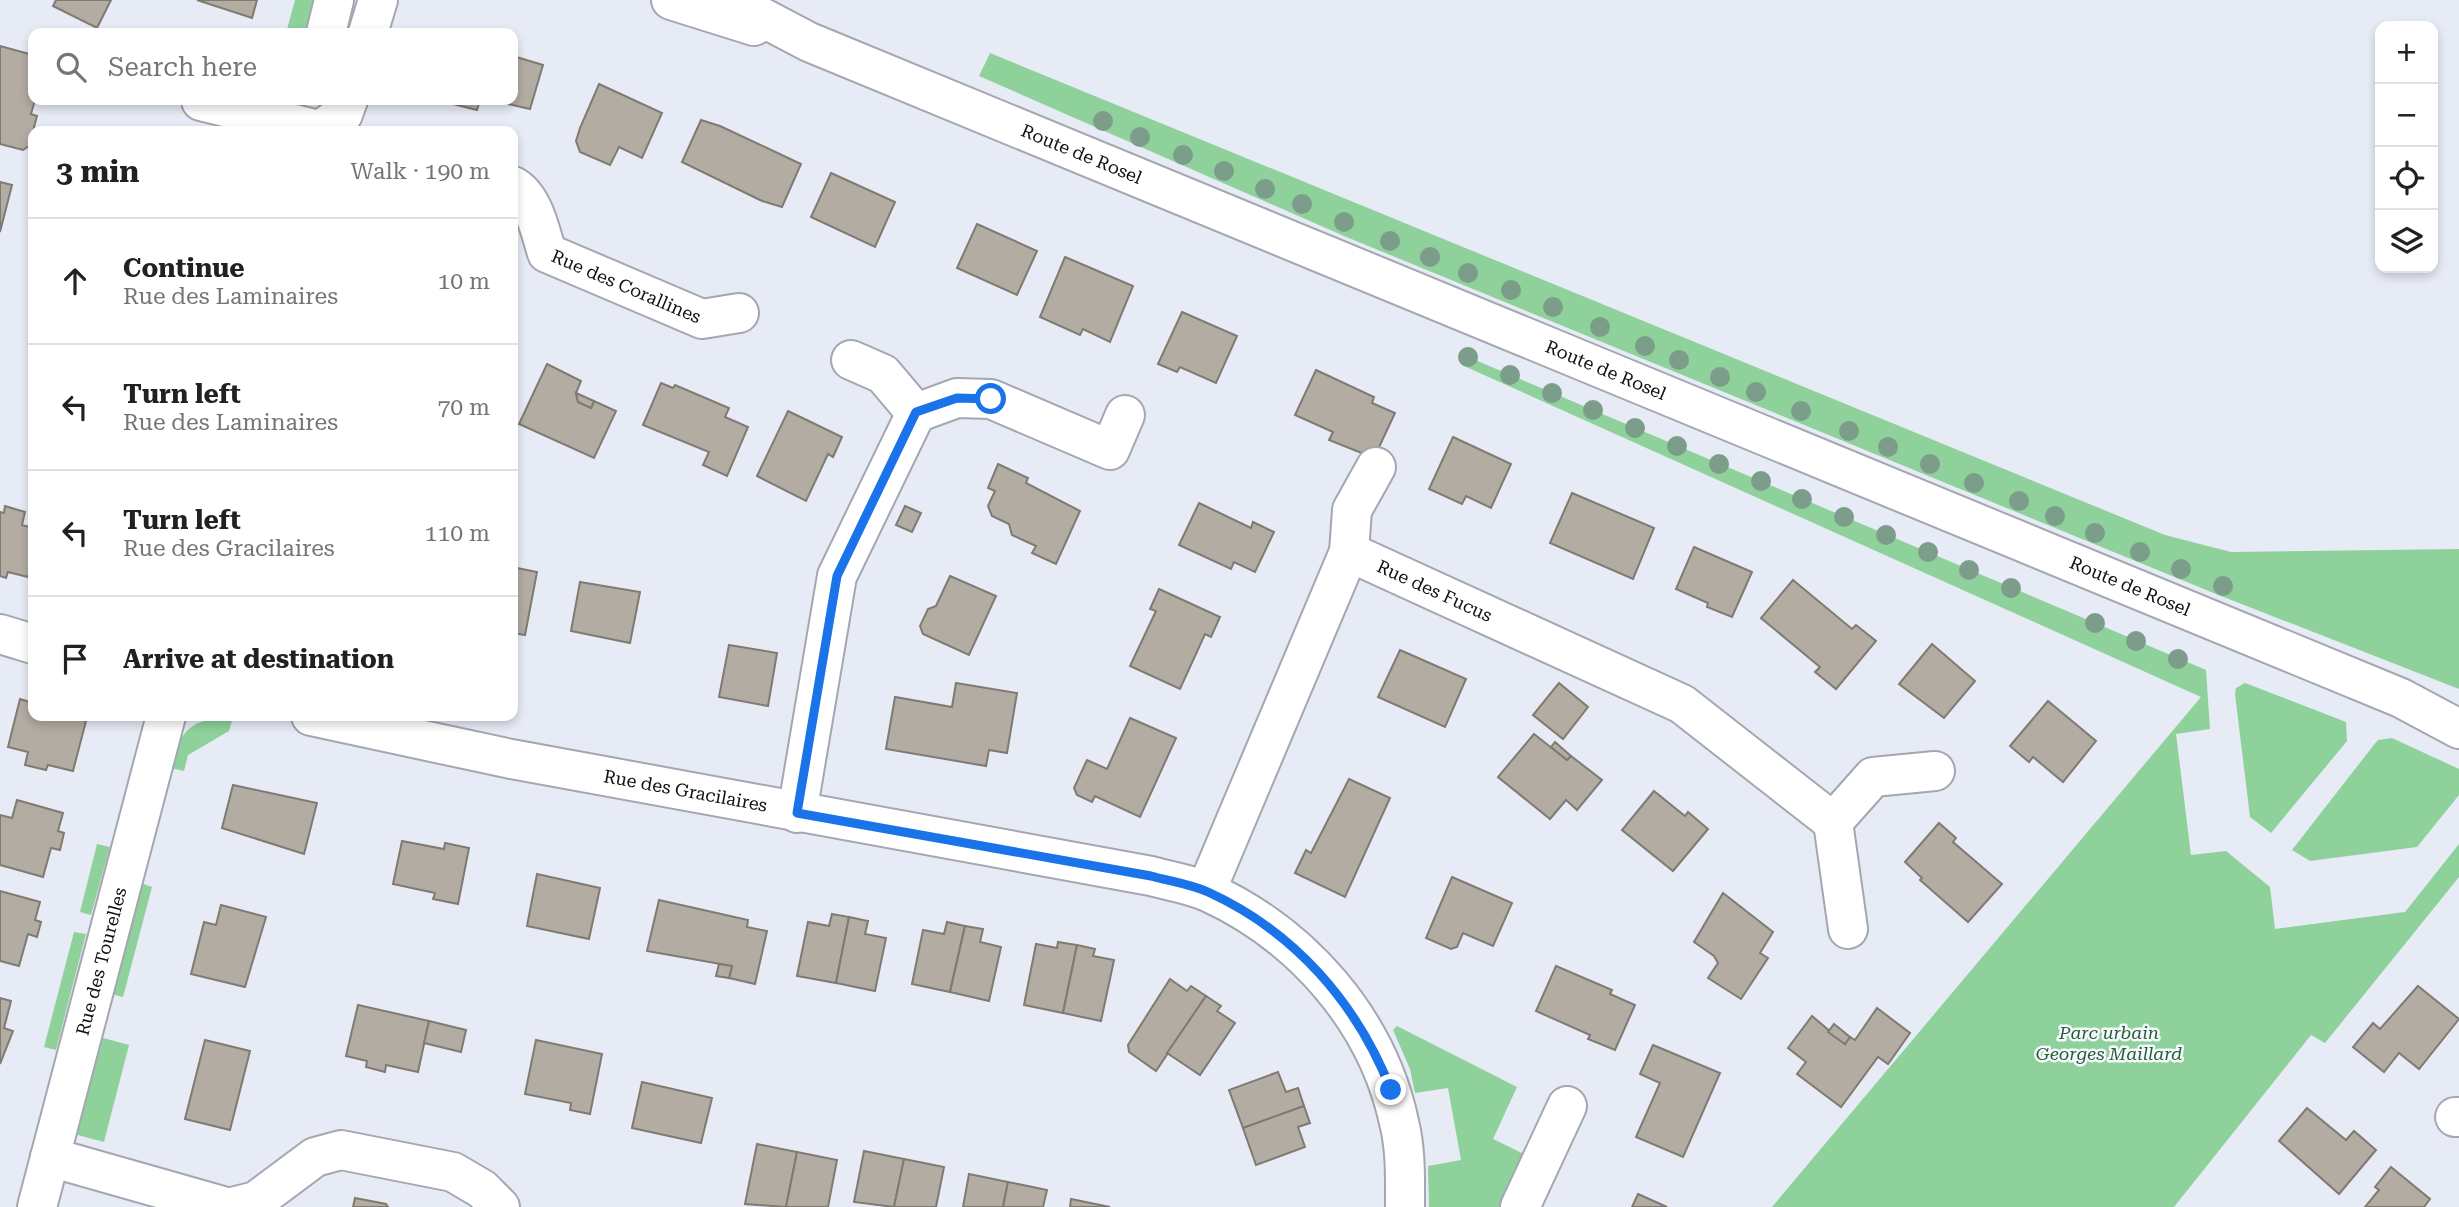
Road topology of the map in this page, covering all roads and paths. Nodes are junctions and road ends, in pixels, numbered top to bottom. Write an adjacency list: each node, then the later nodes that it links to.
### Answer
1 (334, 0): 5 (street)
2 (379, 0): 6 (street)
3 (671, 0): 7 (street, Route de Rosel)
4 (729, 0): 7 (street, Route de Rosel)
5 (327, 28)
6 (370, 28)
7 (809, 42): 23 (street, Route de Rosel)
8 (217, 105): 11 (street)
9 (308, 105): 12 (street)
10 (346, 105): 13 (street)
11 (300, 126)
12 (318, 126)
13 (327, 126)
14 (518, 189): 15 (street, Rue des Corallines)
15 (739, 313)
16 (851, 360): 17 (street)
17 (916, 412): 18 (street); 29 (street)
18 (1125, 415)
19 (1376, 467): 20 (street)
20 (1349, 552): 30 (street, Rue des Fucus); 31 (street)
21 (0, 634): 22 (street)
22 (28, 642)
23 (2401, 698): 24 (street, Route de Rosel); 27 (street, Route de Rosel)
24 (2459, 714)
25 (165, 721): 34 (street, Rue des Tourelles)
26 (334, 721): 29 (street, Rue des Gracilaires)
27 (2459, 729)
28 (1935, 771): 30 (street)
29 (797, 813): 31 (street, Rue des Gracilaires)
30 (1833, 822): 32 (street)
31 (1206, 891): 39 (street, Rue des Gracilaires)
32 (1847, 929)
33 (1567, 1106): 40 (street)
34 (50, 1157): 35 (street, Rue des Tourelles); 36 (street)
35 (37, 1207)
36 (226, 1207)
37 (232, 1207): 38 (street)
38 (500, 1207)
39 (1405, 1207)
40 (1520, 1207)

